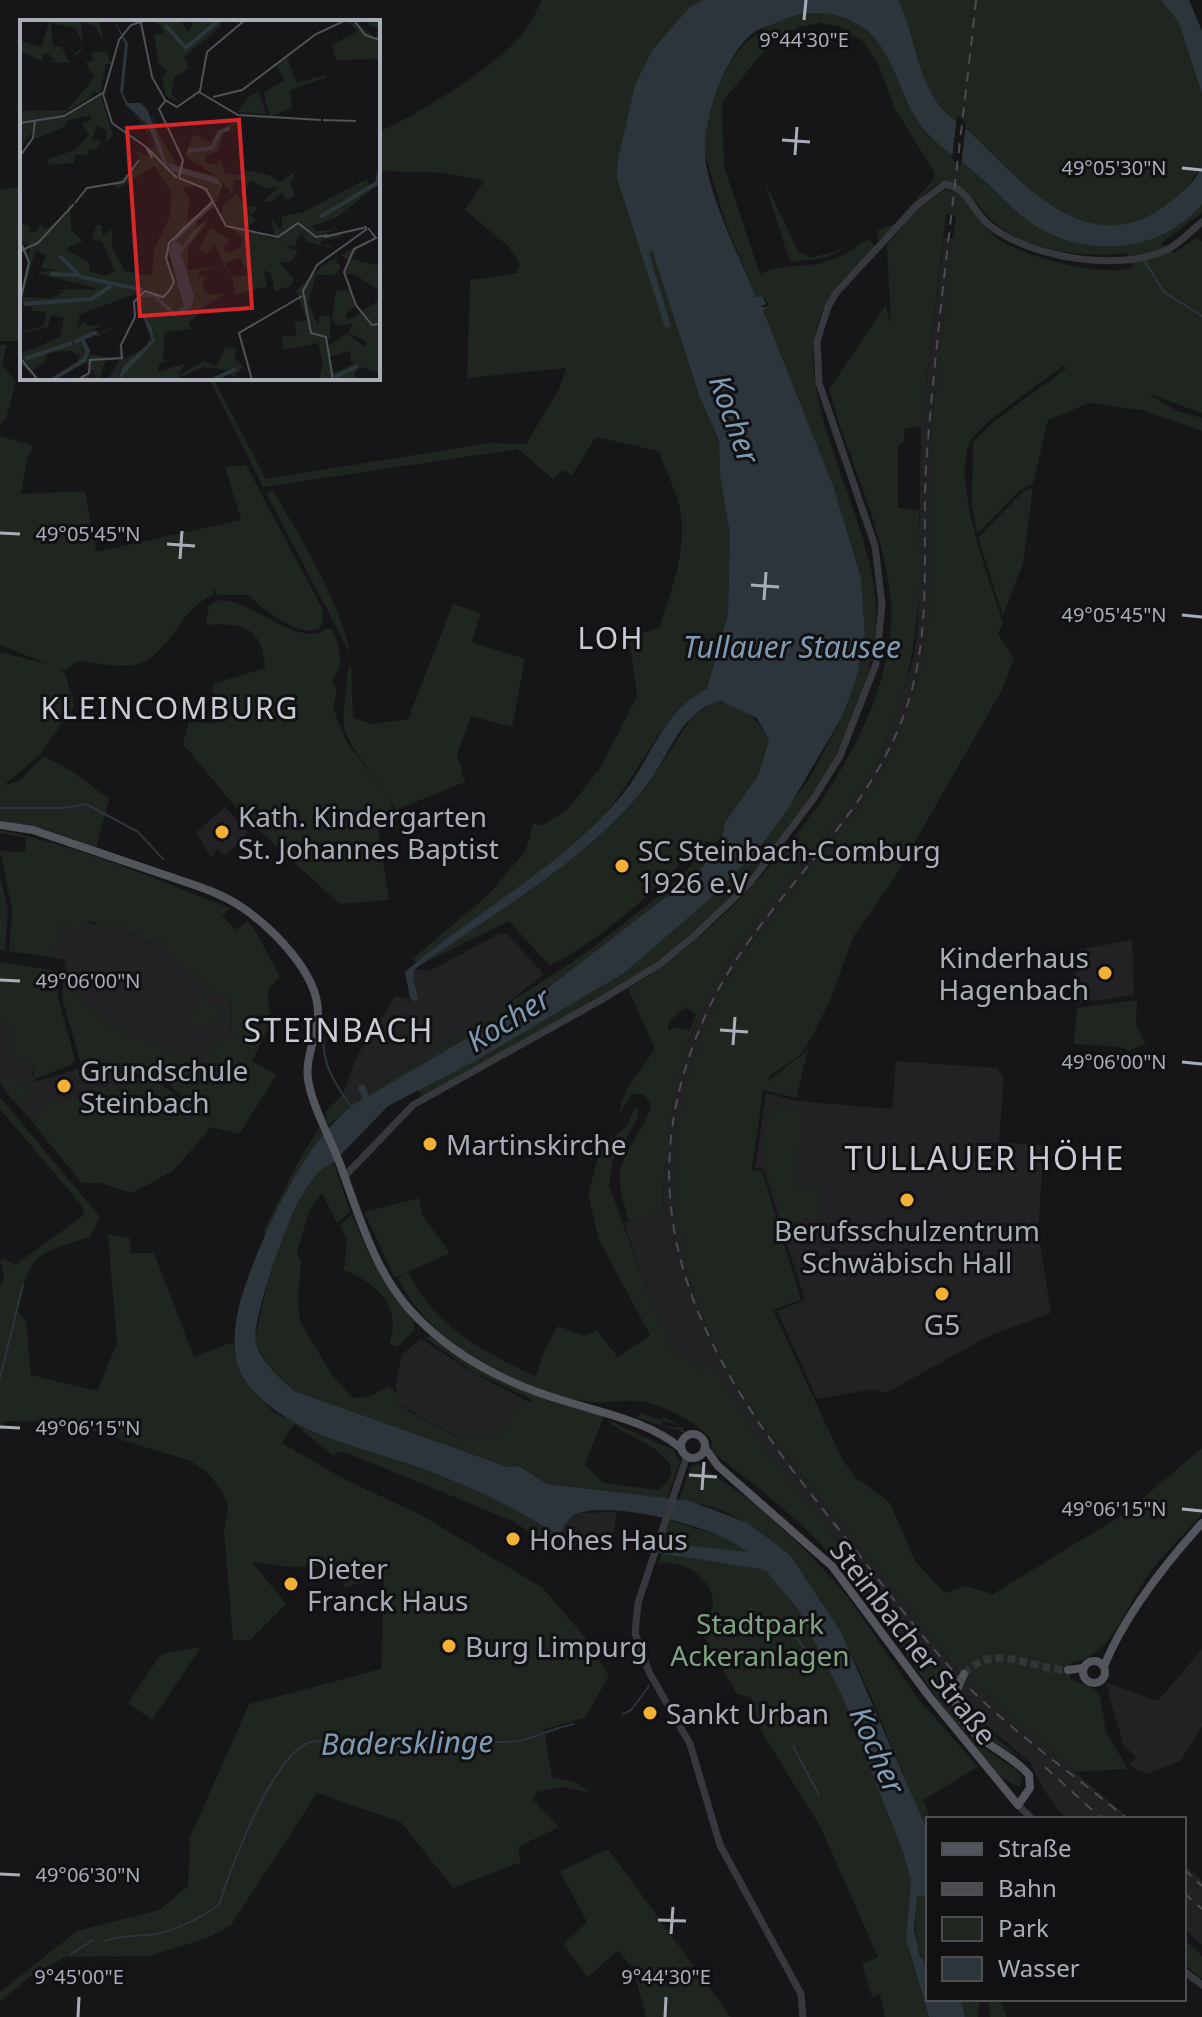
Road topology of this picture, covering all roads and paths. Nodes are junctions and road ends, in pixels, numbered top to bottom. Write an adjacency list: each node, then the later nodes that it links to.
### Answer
1 (1202, 222): 3 (street)
2 (0, 825): 3 (main road, Steinbacher Straße)
3 (344, 1177): 4 (main road, Steinbacher Straße)
4 (662, 1433): 5 (main road, Steinbacher Straße); 7 (main road, Steinbacher Straße)
5 (685, 1437): 6 (main road, Steinbacher Straße); 7 (main road)
6 (705, 1448): 7 (main road); 8 (main road, Steinbacher Straße)
7 (688, 1454): 8 (main road, Steinbacher Straße); 18 (street)
8 (718, 1466): 14 (main road, Steinbacher Straße)
9 (1202, 1523): 10 (main road)
10 (1100, 1664): 12 (main road); 12 (main road)
11 (1070, 1670): 12 (main road)
12 (1083, 1671)
13 (964, 1674): 14 (main road)
14 (1018, 1805): 15 (street, Steinbacher Straße)
15 (1030, 1817)
16 (1186, 1973): 17 (street)
17 (1202, 1985)
18 (803, 2017)

